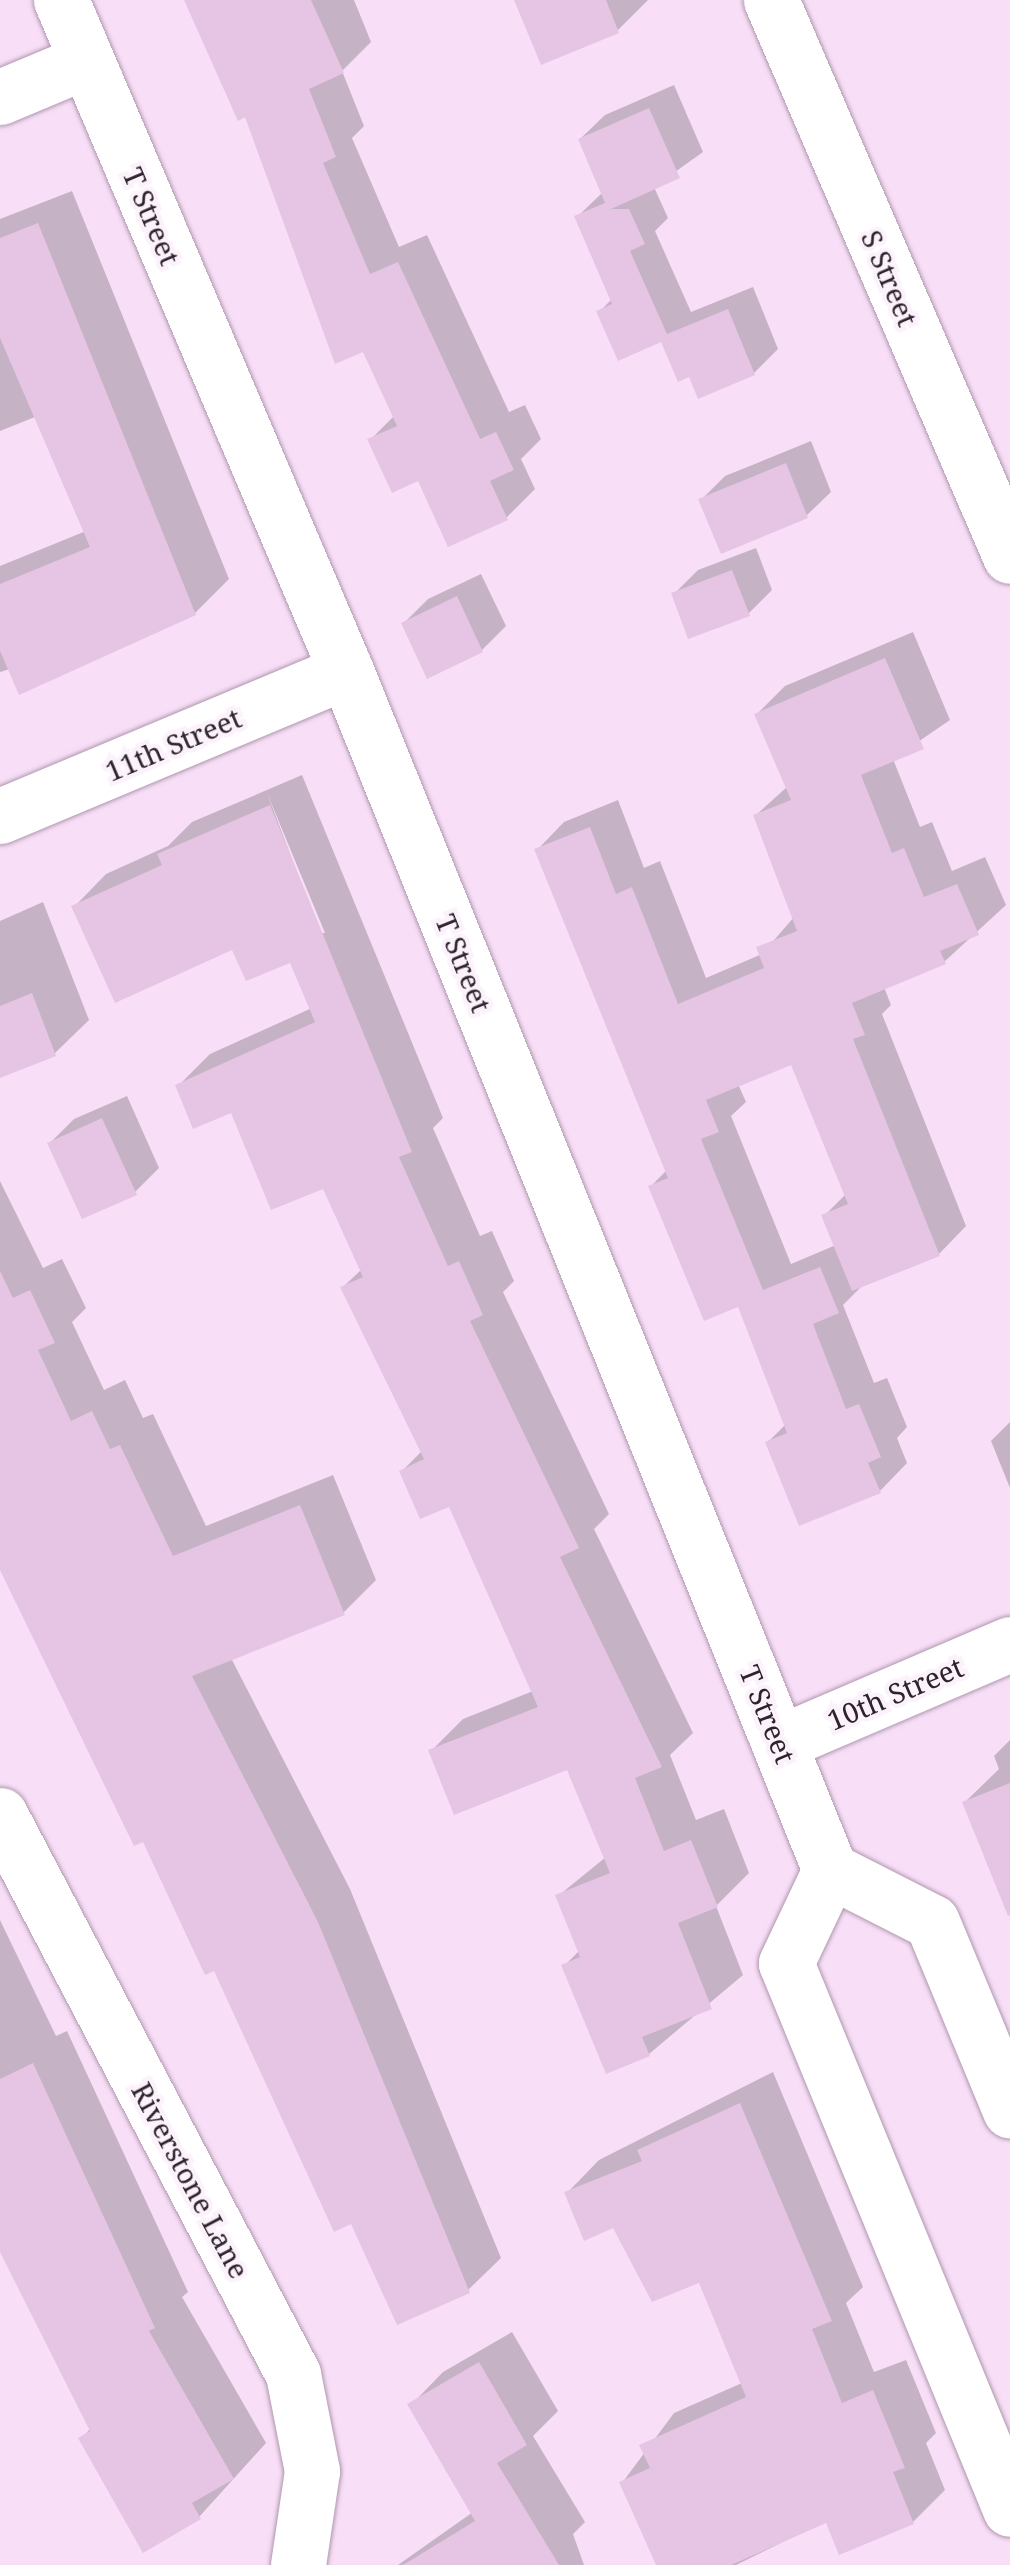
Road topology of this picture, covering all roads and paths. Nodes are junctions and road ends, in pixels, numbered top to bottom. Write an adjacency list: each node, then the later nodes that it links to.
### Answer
1 (61, 0): 3 (street, T Street)
2 (771, 0): 5 (street, S Street)
3 (86, 61): 4 (street); 6 (street, T Street)
4 (0, 97)
5 (1010, 556)
6 (346, 671): 7 (street, 11th Street); 9 (street, T Street)
7 (0, 816)
8 (1010, 1644): 9 (street, 10th Street)
9 (779, 1742): 11 (street, T Street)
10 (0, 1814): 14 (street, Riverstone Lane)
11 (830, 1870): 12 (street); 13 (street)
12 (1010, 2110)
13 (1010, 2509)
14 (298, 2565)

